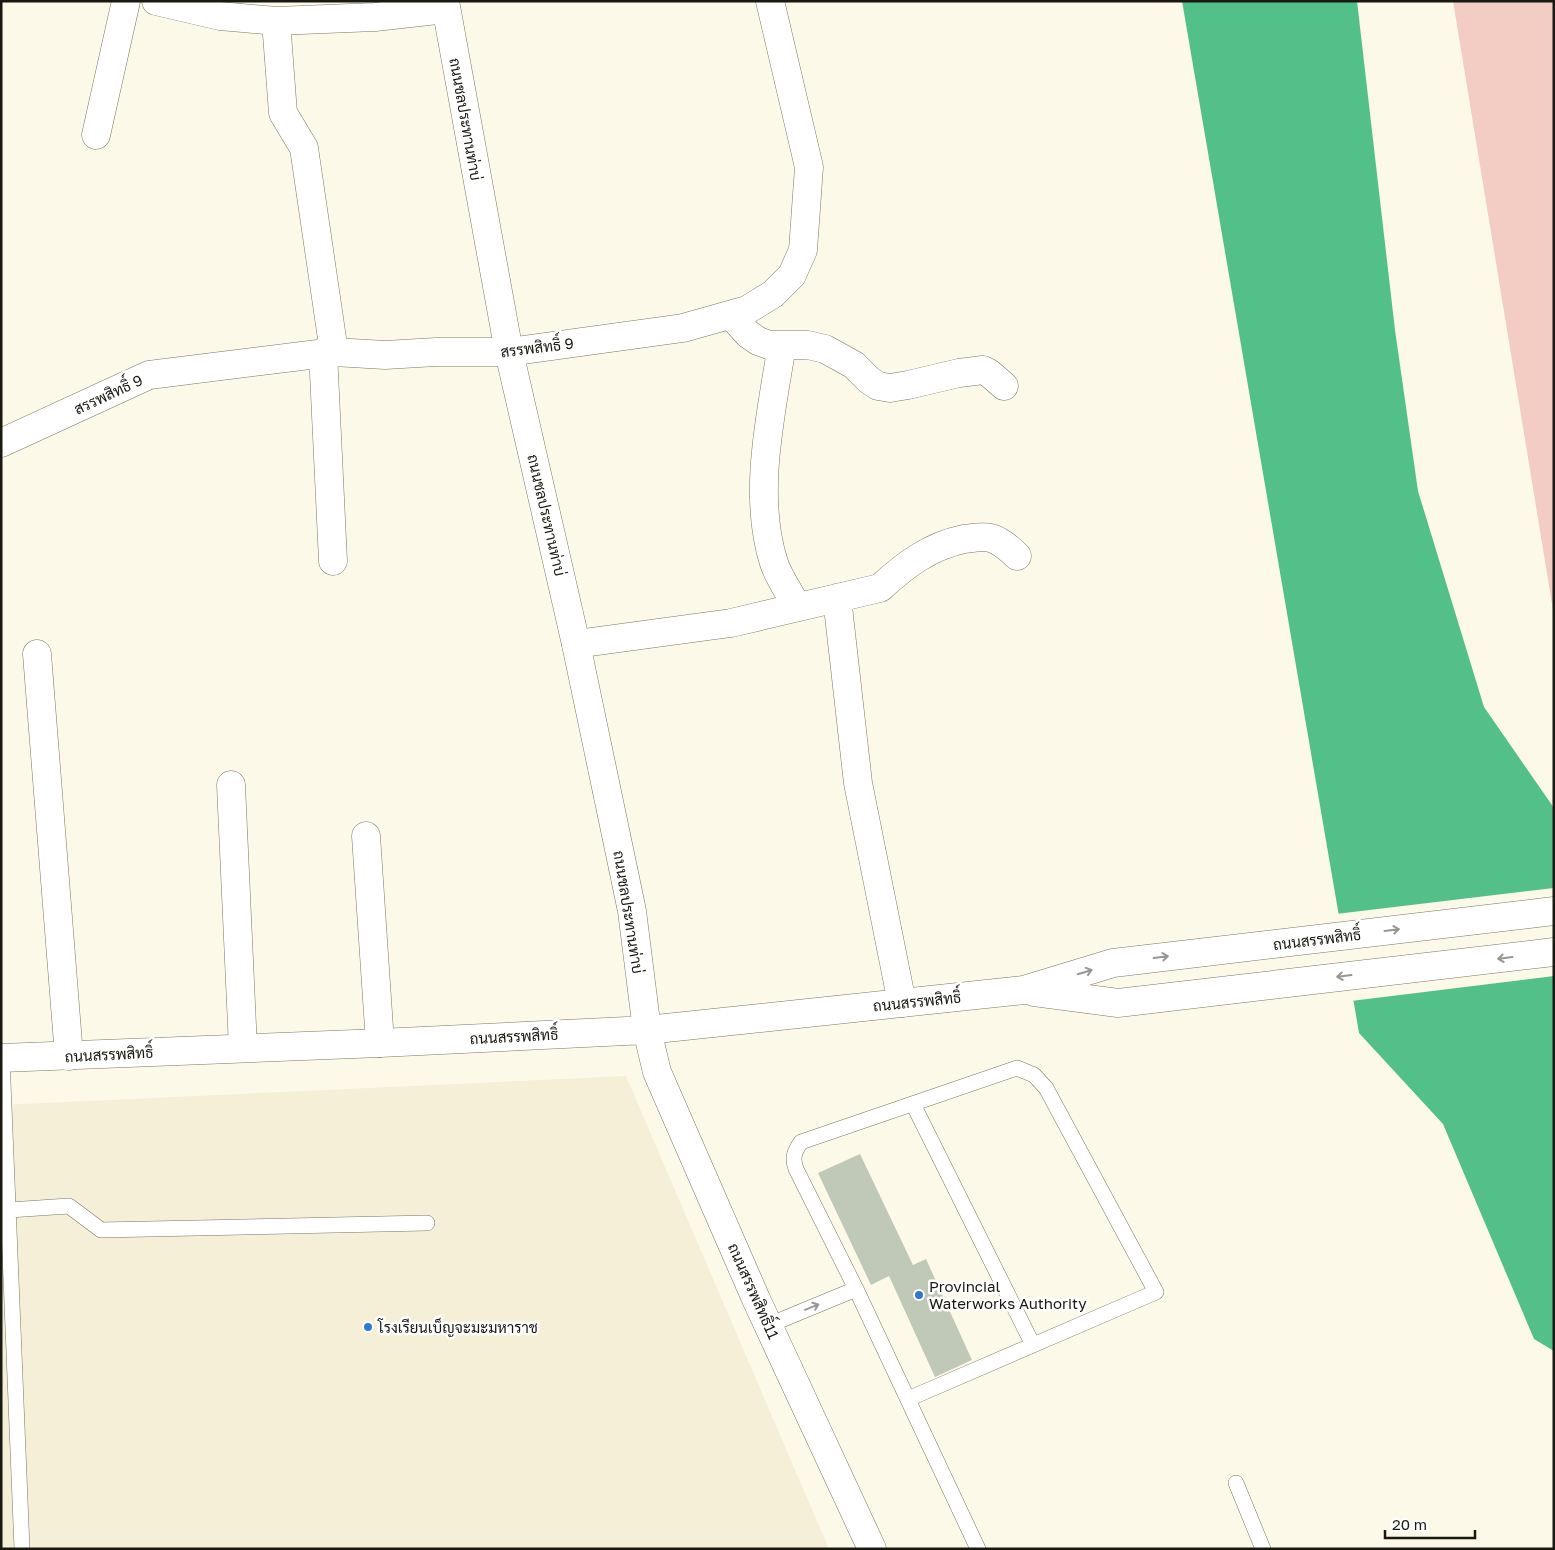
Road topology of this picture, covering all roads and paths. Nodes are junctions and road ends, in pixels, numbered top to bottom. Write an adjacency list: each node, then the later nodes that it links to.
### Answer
1 (126, 1): 6 (street)
2 (156, 1): 5 (street)
3 (775, 2): 7 (street, สรรพสิทธิ์ 9)
4 (445, 5): 5 (street); 10 (street, ถนนชลประทานท่าบ่)
5 (276, 21): 9 (street)
6 (96, 135)
7 (731, 315): 8 (street); 10 (street, สรรพสิทธิ์ 9)
8 (782, 345): 11 (street); 16 (street)
9 (328, 352): 10 (street, สรรพสิทธิ์ 9); 12 (street, สรรพสิทธิ์ 9); 14 (street)
10 (509, 352): 17 (street, ถนนชลประทานท่าบ่)
11 (1004, 386)
12 (1, 443)
13 (1017, 556): 15 (street)
14 (333, 561)
15 (837, 598): 16 (street); 24 (street)
16 (797, 607): 17 (street)
17 (576, 644): 25 (street, ถนนชลประทานท่าบ่)
18 (37, 654): 28 (street)
19 (231, 785): 27 (street)
20 (366, 836): 26 (street)
21 (1554, 911): 23 (street, ถนนสรรพสิทธิ์, one-way to 21)
22 (1554, 952): 23 (street, ถนนสรรพสิทธิ์, one-way to 23)
23 (1024, 990): 24 (street, ถนนสรรพสิทธิ์)
24 (902, 1003): 25 (street, ถนนสรรพสิทธิ์)
25 (647, 1030): 26 (street, ถนนสรรพสิทธิ์); 34 (street, ถนนสรรพสิทธิ์11)
26 (380, 1043): 27 (street, ถนนสรรพสิทธิ์)
27 (243, 1048): 28 (street, ถนนสรรพสิทธิ์)
28 (69, 1056): 29 (street, ถนนสรรพสิทธิ์)
29 (2, 1058): 31 (lane)
30 (913, 1104): 33 (lane); 35 (lane); 35 (lane)
31 (9, 1210): 32 (lane); 38 (lane)
32 (427, 1223)
33 (856, 1289): 34 (lane, one-way to 33); 36 (lane)
34 (769, 1325): 39 (street, ถนนสรรพสิทธิ์11)
35 (1033, 1344): 36 (lane)
36 (908, 1399): 40 (lane)
37 (1236, 1483): 41 (lane)
38 (22, 1549)
39 (872, 1549)
40 (978, 1549)
41 (1263, 1549)

